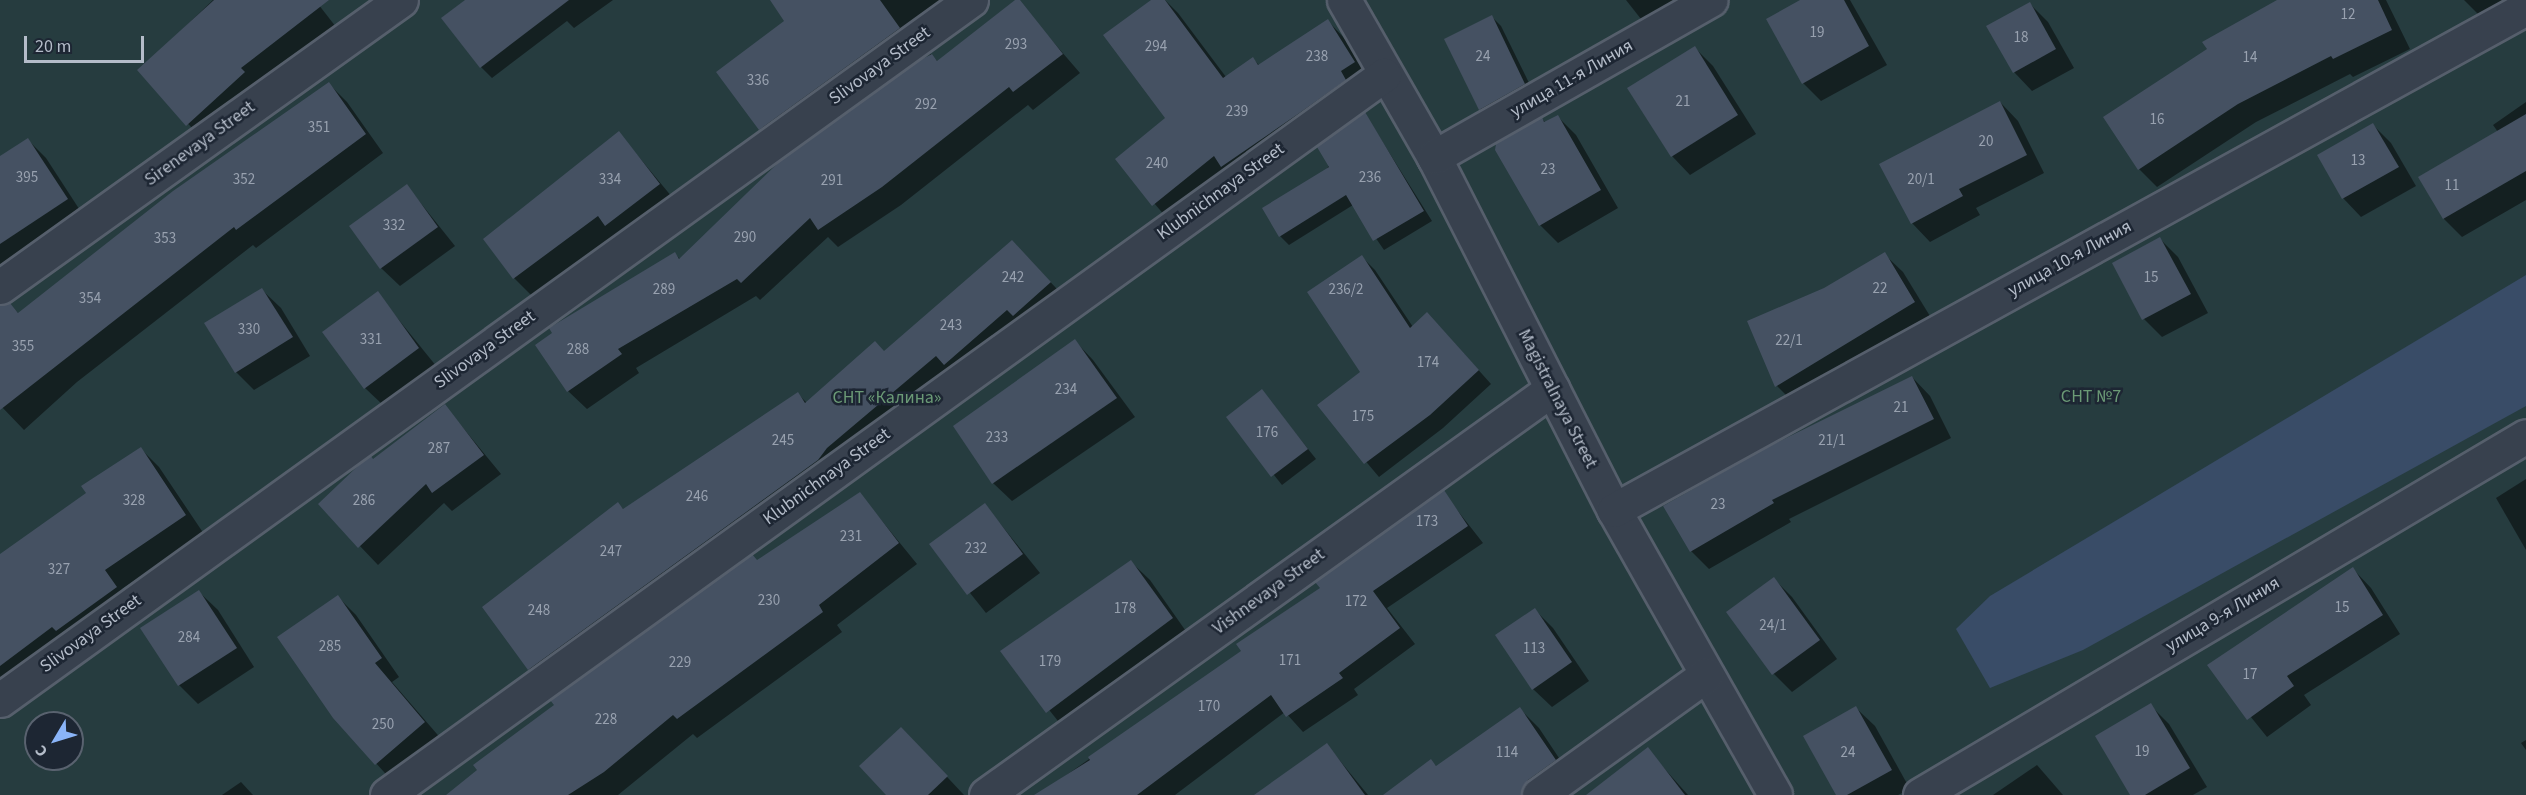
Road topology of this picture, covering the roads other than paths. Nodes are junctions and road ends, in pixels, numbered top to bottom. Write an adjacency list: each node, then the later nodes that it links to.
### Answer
1 (401, 0): 8 (street, Sirenevaya Street)
2 (971, 0): 13 (street, Slivovaya Street)
3 (1344, 0): 6 (street, Magistralnaya Street)
4 (1710, 0): 7 (street, улица 11-я Линия)
5 (2526, 8): 11 (street, улица 10-я Линия)
6 (1384, 75): 7 (street, Magistralnaya Street); 14 (street, Klubnichnaya Street)
7 (1434, 157): 9 (street, Magistralnaya Street)
8 (0, 287)
9 (1552, 389): 11 (street, Magistralnaya Street); 15 (street, Vishnevaya Street)
10 (2526, 436): 18 (street, улица 9-я Линия)
11 (1614, 510): 12 (street, Magistralnaya Street)
12 (1706, 675): 16 (street); 17 (street, Magistralnaya Street)
13 (0, 700)
14 (387, 795)
15 (986, 795)
16 (1539, 795)
17 (1774, 795)
18 (1920, 795)

